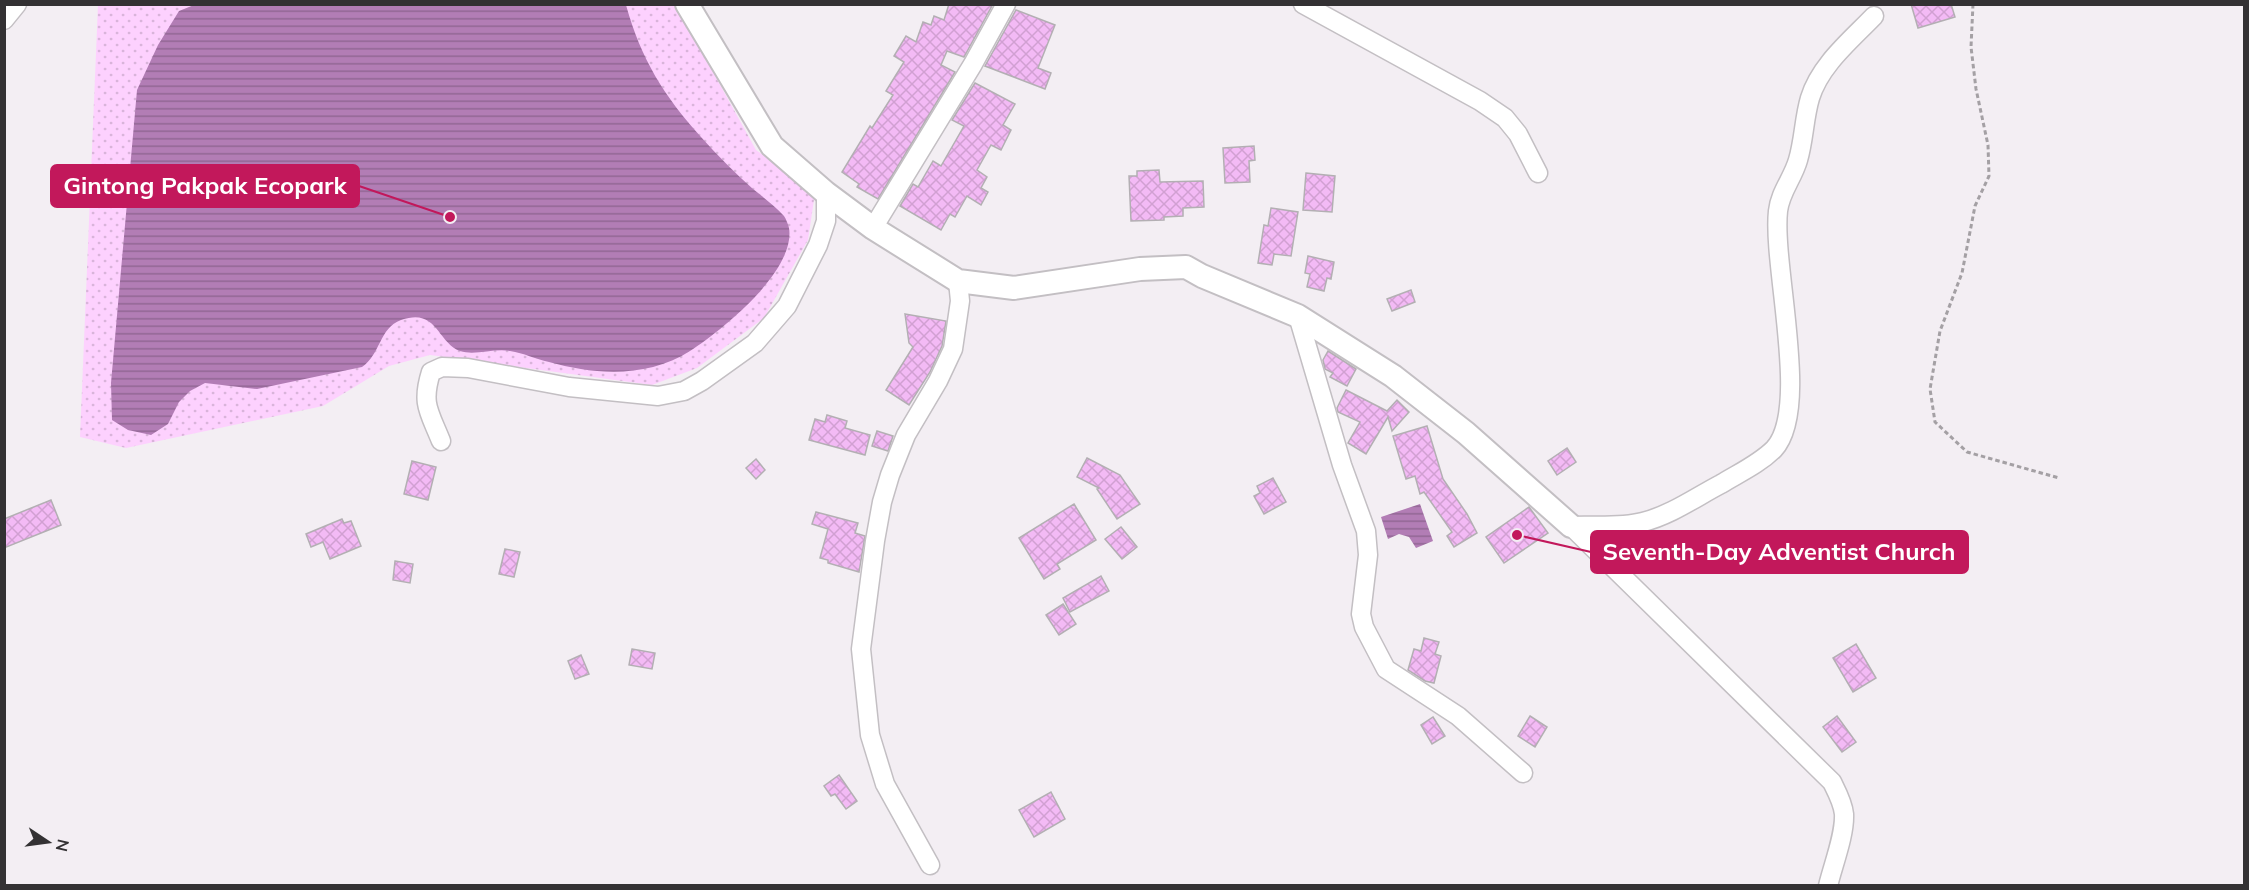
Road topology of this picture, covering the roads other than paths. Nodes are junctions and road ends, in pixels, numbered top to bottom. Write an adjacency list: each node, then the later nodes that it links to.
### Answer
1 (17, 4): 6 (street)
2 (687, 4): 8 (street)
3 (1006, 4): 9 (street)
4 (1303, 4): 7 (street)
5 (1874, 16): 13 (street)
6 (4, 20)
7 (1538, 173)
8 (826, 193): 9 (street); 12 (street)
9 (873, 228): 10 (street)
10 (958, 281): 11 (street); 15 (street)
11 (1298, 316): 13 (street); 14 (street)
12 (441, 441)
13 (1571, 526): 16 (street)
14 (1523, 773)
15 (930, 865)
16 (1828, 885)

